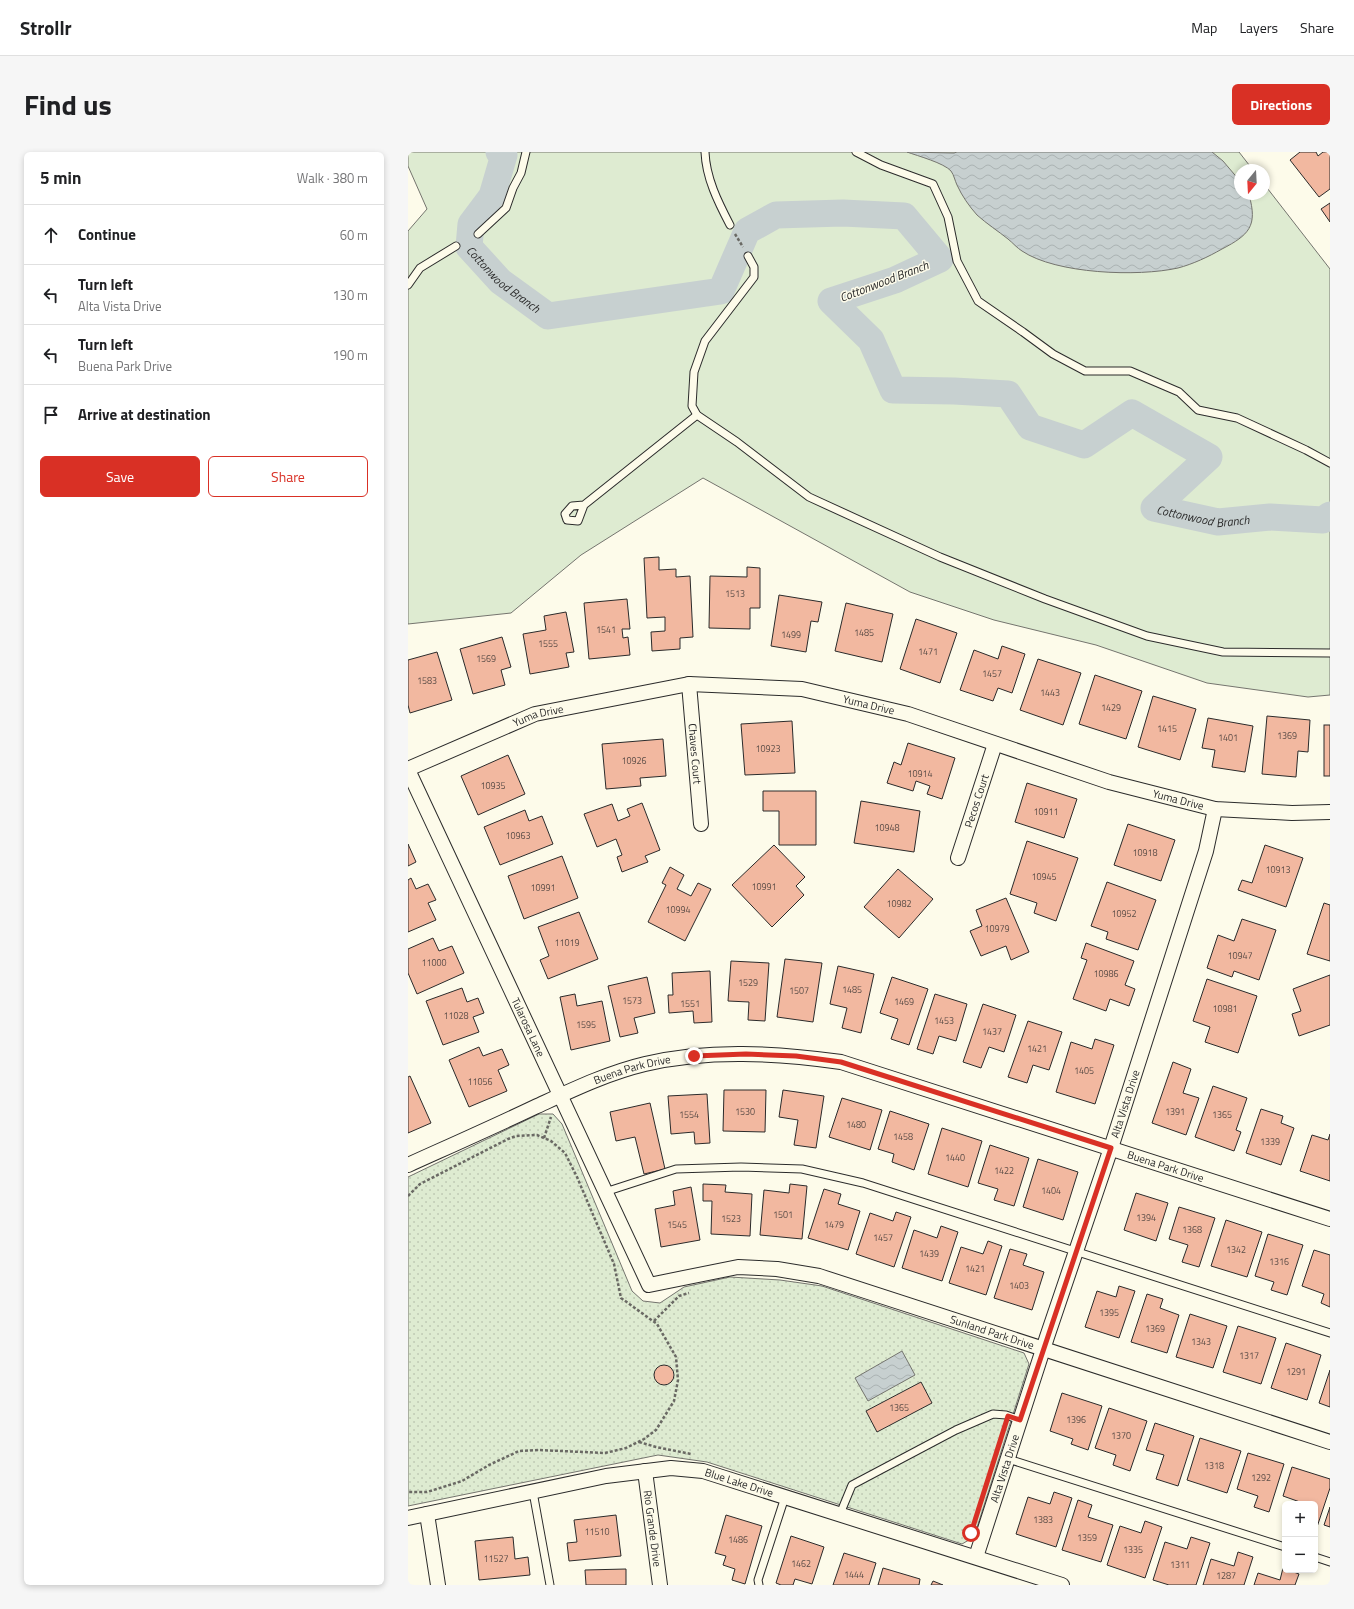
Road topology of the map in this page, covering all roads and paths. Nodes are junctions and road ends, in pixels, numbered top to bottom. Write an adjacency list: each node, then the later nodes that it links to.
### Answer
1 (526, 152): 5 (lane)
2 (705, 152): 4 (lane)
3 (856, 152): 10 (lane)
4 (730, 225): 7 (path)
5 (478, 234)
6 (456, 246): 8 (lane)
7 (748, 256): 9 (lane)
8 (408, 285)
9 (697, 415): 11 (lane); 12 (lane)
10 (1330, 463)
11 (584, 505)
12 (1330, 653)
13 (689, 684): 14 (street, Yuma Drive); 15 (street, Yuma Drive); 18 (street, Chaves Court)
14 (996, 744): 16 (street, Yuma Drive); 19 (street, Pecos Court)
15 (408, 770): 20 (street, Tularosa Lane)
16 (1215, 809): 17 (street, Yuma Drive); 23 (street, Alta Vista Drive)
17 (1330, 812)
18 (701, 824)
19 (958, 858)
20 (560, 1096): 23 (street, Buena Park Drive); 24 (street, Buena Park Drive); 25 (street, Tularosa Lane)
21 (551, 1116): 22 (path)
22 (544, 1138): 26 (path); 31 (path)
23 (1111, 1148): 27 (street, Buena Park Drive); 28 (street, Alta Vista Drive)
24 (408, 1166)
25 (605, 1192): 28 (lane); 29 (street, Tularosa Lane)
26 (408, 1196)
27 (1330, 1219)
28 (1076, 1252): 32 (lane); 33 (street, Alta Vista Drive)
29 (649, 1285): 33 (street, Sunland Park Drive)
30 (693, 1291): 31 (path)
31 (654, 1321): 35 (path)
32 (1330, 1333)
33 (1044, 1348): 34 (street, Alta Vista Drive); 36 (street, Sunland Park Drive)
34 (1020, 1420): 38 (street, Alta Vista Drive); 44 (lane)
35 (639, 1442): 37 (path); 40 (path)
36 (1330, 1442)
37 (695, 1455)
38 (1008, 1459): 46 (lane); 47 (street, Alta Vista Drive)
39 (645, 1471): 41 (street, Blue Lake Drive); 42 (street, Blue Lake Drive); 52 (street, Rio Grande Drive)
40 (408, 1492)
41 (533, 1492): 43 (street, Blue Lake Drive); 51 (lane)
42 (785, 1497): 44 (street, Blue Lake Drive); 53 (lane)
43 (427, 1514): 45 (street, Blue Lake Drive); 50 (street)
44 (840, 1514): 47 (street, Blue Lake Drive)
45 (408, 1518)
46 (1282, 1547)
47 (976, 1557): 54 (street, Blue Lake Drive)
48 (1318, 1558): 49 (lane)
49 (1330, 1562)
50 (438, 1585)
51 (550, 1585)
52 (660, 1585)
53 (759, 1585)
54 (1062, 1585)

